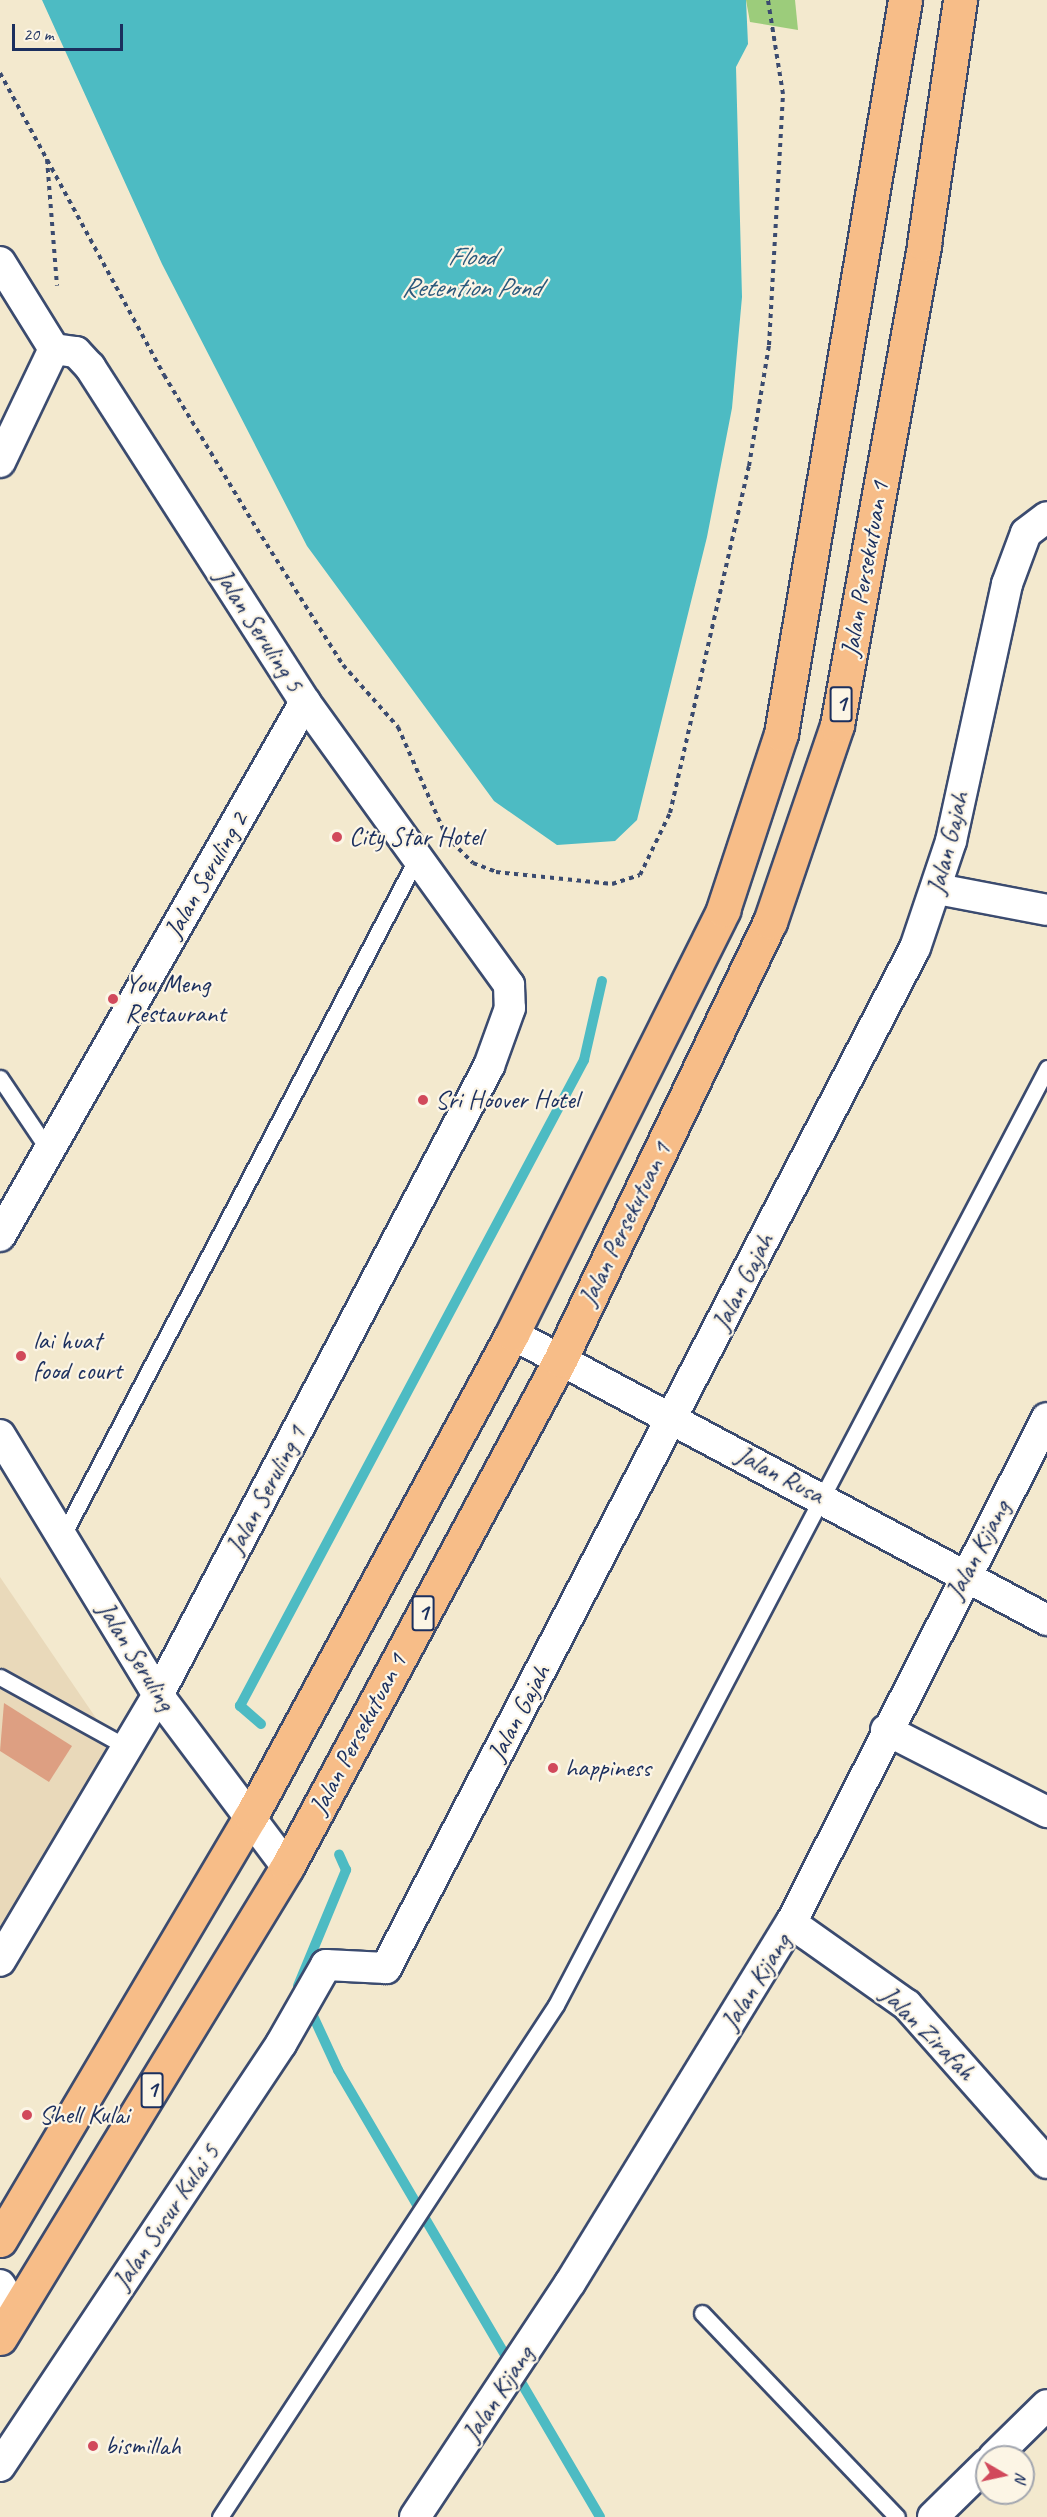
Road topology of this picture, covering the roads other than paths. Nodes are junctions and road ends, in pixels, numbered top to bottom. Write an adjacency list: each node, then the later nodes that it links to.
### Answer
1 (905, 0): 16 (highway, Jalan Persekutuan 1 / 1)
2 (960, 0): 17 (highway, Jalan Persekutuan 1 / 1)
3 (0, 262): 4 (street)
4 (54, 349): 5 (street); 7 (street, Jalan Seruling 5)
5 (0, 462)
6 (1047, 517): 9 (street, Jalan Gajah)
7 (305, 702): 8 (street, Jalan Seruling 5); 14 (street, Jalan Seruling 2)
8 (417, 858): 11 (street, Jalan Seruling 5); 22 (lane)
9 (938, 889): 10 (street); 18 (street, Jalan Gajah)
10 (1047, 910)
11 (510, 1008): 26 (street, Jalan Seruling 1)
12 (1047, 1068): 21 (lane)
13 (0, 1078): 14 (lane)
14 (48, 1151): 15 (street, Jalan Seruling 2)
15 (0, 1236)
16 (512, 1334): 17 (street, Jalan Rusa); 30 (highway, Jalan Persekutuan 1 / 1)
17 (560, 1359): 18 (street, Jalan Rusa); 31 (highway, Jalan Persekutuan 1 / 1)
18 (673, 1417): 21 (street, Jalan Rusa); 34 (street, Jalan Gajah)
19 (1047, 1418): 23 (street, Jalan Kijang)
20 (0, 1434): 22 (street, Jalan Seruling)
21 (821, 1497): 23 (street, Jalan Rusa); 43 (lane)
22 (62, 1537): 26 (street, Jalan Seruling)
23 (964, 1575): 24 (street, Jalan Rusa); 27 (street, Jalan Kijang)
24 (1047, 1620)
25 (0, 1677): 28 (lane)
26 (158, 1695): 28 (street, Jalan Seruling 1); 30 (street, Jalan Seruling)
27 (886, 1730): 29 (street); 32 (street, Jalan Kijang)
28 (127, 1747): 33 (street, Jalan Seruling 1)
29 (1047, 1812)
30 (251, 1816): 31 (street, Jalan Seruling); 36 (highway, Jalan Persekutuan 1 / 1)
31 (287, 1867): 37 (highway, Jalan Persekutuan 1 / 1)
32 (791, 1923): 35 (street, Jalan Zirafah); 44 (street, Jalan Kijang)
33 (0, 1961)
34 (326, 1965): 41 (street, Jalan Susur Kulai 5)
35 (1047, 2163)
36 (0, 2240)
37 (6, 2312)
38 (702, 2313): 45 (lane)
39 (1047, 2405): 40 (street)
40 (1006, 2445)
41 (0, 2466)
42 (975, 2476): 46 (street)
43 (220, 2517)
44 (415, 2517)
45 (897, 2517)
46 (933, 2517)

